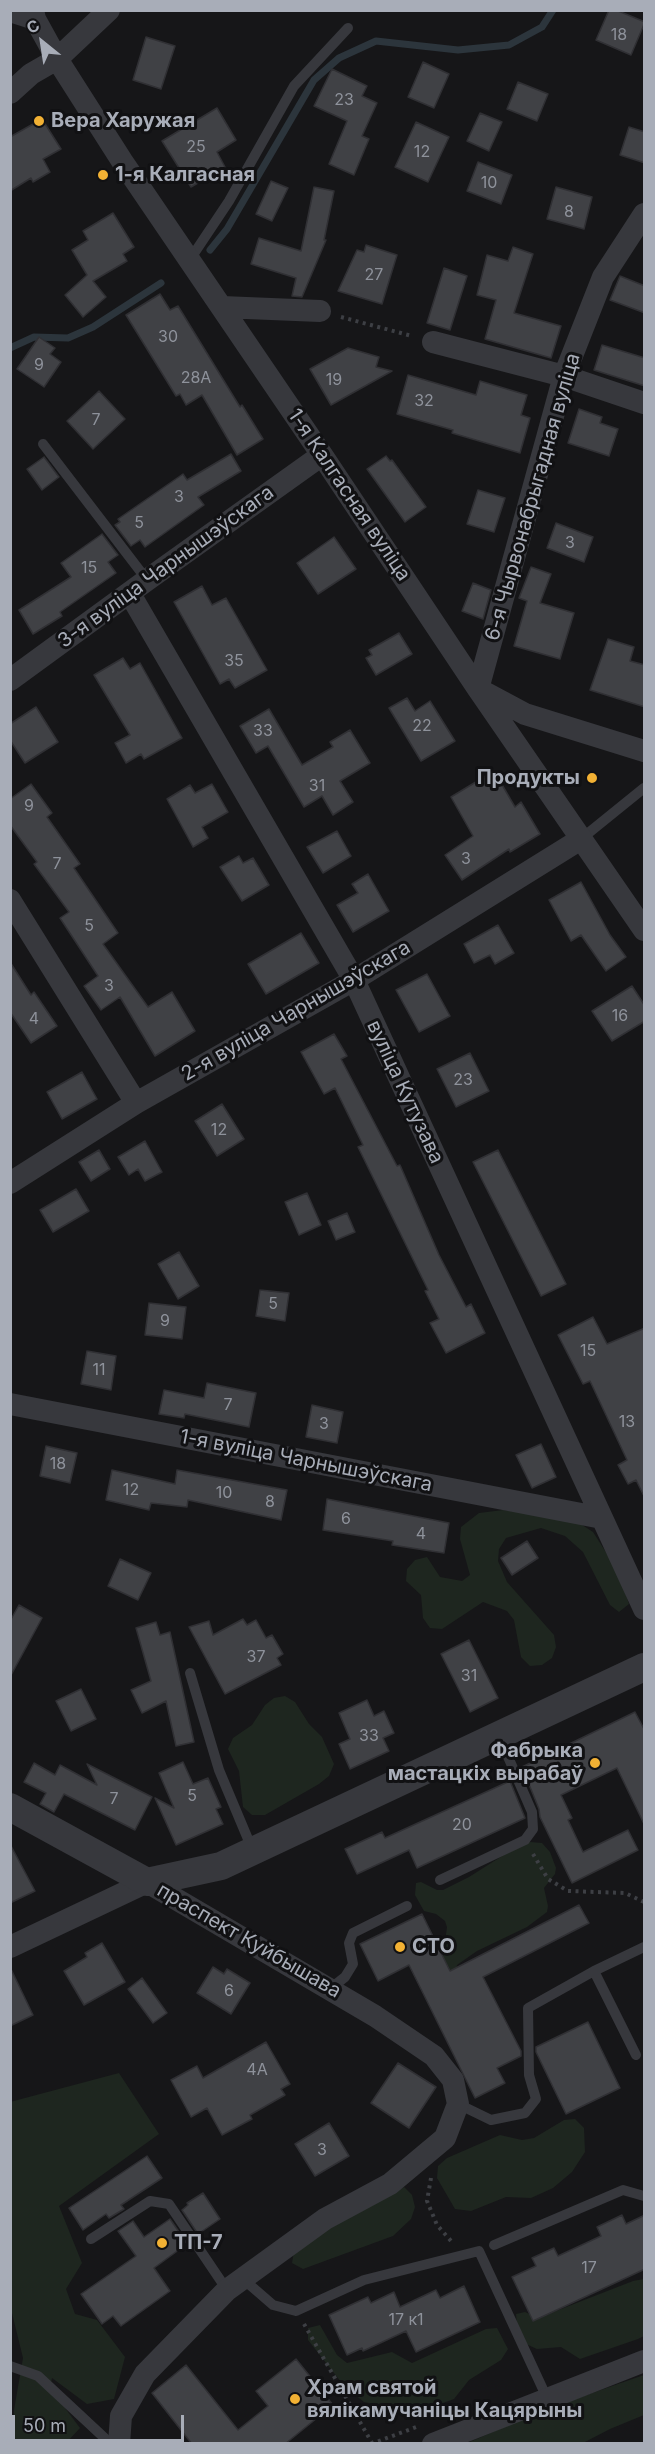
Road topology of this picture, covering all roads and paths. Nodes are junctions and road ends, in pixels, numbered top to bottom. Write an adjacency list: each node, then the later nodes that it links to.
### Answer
1 (109, 10): 5 (street)
2 (10, 11): 3 (street)
3 (34, 15): 5 (street, 1-я Калгасная вуліца)
4 (348, 28): 8 (lane)
5 (57, 59): 6 (street); 8 (street, 1-я Калгасная вуліца)
6 (10, 93)
7 (645, 214): 12 (street, 6-я Чырвонабрыгадная вуліца)
8 (189, 261): 9 (street, 1-я Калгасная вуліца)
9 (222, 307): 10 (street); 15 (street, 1-я Калгасная вуліца)
10 (320, 311): 11 (path)
11 (433, 342): 12 (street)
12 (564, 376): 13 (street); 18 (street, 6-я Чырвонабрыгадная вуліца)
13 (645, 403)
14 (43, 444): 16 (lane)
15 (322, 455): 16 (street, 3-я вуліца Чарнышэўскага); 18 (street, 1-я Калгасная вуліца)
16 (139, 587): 17 (street, 3-я вуліца Чарнышэўскага); 24 (street, вуліца Кутузава)
17 (10, 680)
18 (478, 689): 19 (street); 21 (street, 1-я Калгасная вуліца)
19 (645, 751)
20 (645, 788): 21 (lane)
21 (581, 839): 23 (street, 1-я Калгасная вуліца); 24 (street, 2-я вуліца Чарнышэўскага)
22 (10, 900): 25 (street)
23 (645, 930)
24 (354, 980): 25 (street, 2-я вуліца Чарнышэўскага); 28 (street, вуліца Кутузава)
25 (136, 1103): 26 (street, 2-я вуліца Чарнышэўскага)
26 (10, 1183)
27 (10, 1404): 28 (street, 1-я вуліца Чарнышэўскага)
28 (602, 1518): 29 (street, вуліца Кутузава)
29 (645, 1609)
30 (645, 1667): 32 (street)
31 (190, 1673): 35 (lane)
32 (499, 1736): 34 (lane); 35 (street)
33 (10, 1807): 37 (street, праспект Куйбышава)
34 (525, 1840): 36 (lane); 38 (path)
35 (253, 1851): 37 (street)
36 (440, 1880)
37 (147, 1882): 40 (street); 43 (street, праспект Куйбышава)
38 (645, 1902)
39 (407, 1906): 43 (lane)
40 (10, 1947)
41 (645, 1947): 42 (lane)
42 (594, 1971): 44 (lane); 45 (lane)
43 (330, 1989): 45 (street, праспект Куйбышава)
44 (636, 2055)
45 (458, 2104): 51 (street)
46 (431, 2175): 50 (path)
47 (645, 2196): 49 (lane)
48 (91, 2239): 51 (lane)
49 (494, 2244)
50 (462, 2255): 52 (lane); 55 (lane)
51 (235, 2285): 52 (lane); 58 (street)
52 (296, 2311): 56 (path)
53 (645, 2361): 55 (street)
54 (10, 2366): 57 (lane)
55 (547, 2398): 59 (street)
56 (372, 2443)
57 (111, 2444)
58 (119, 2444)
59 (433, 2444)

